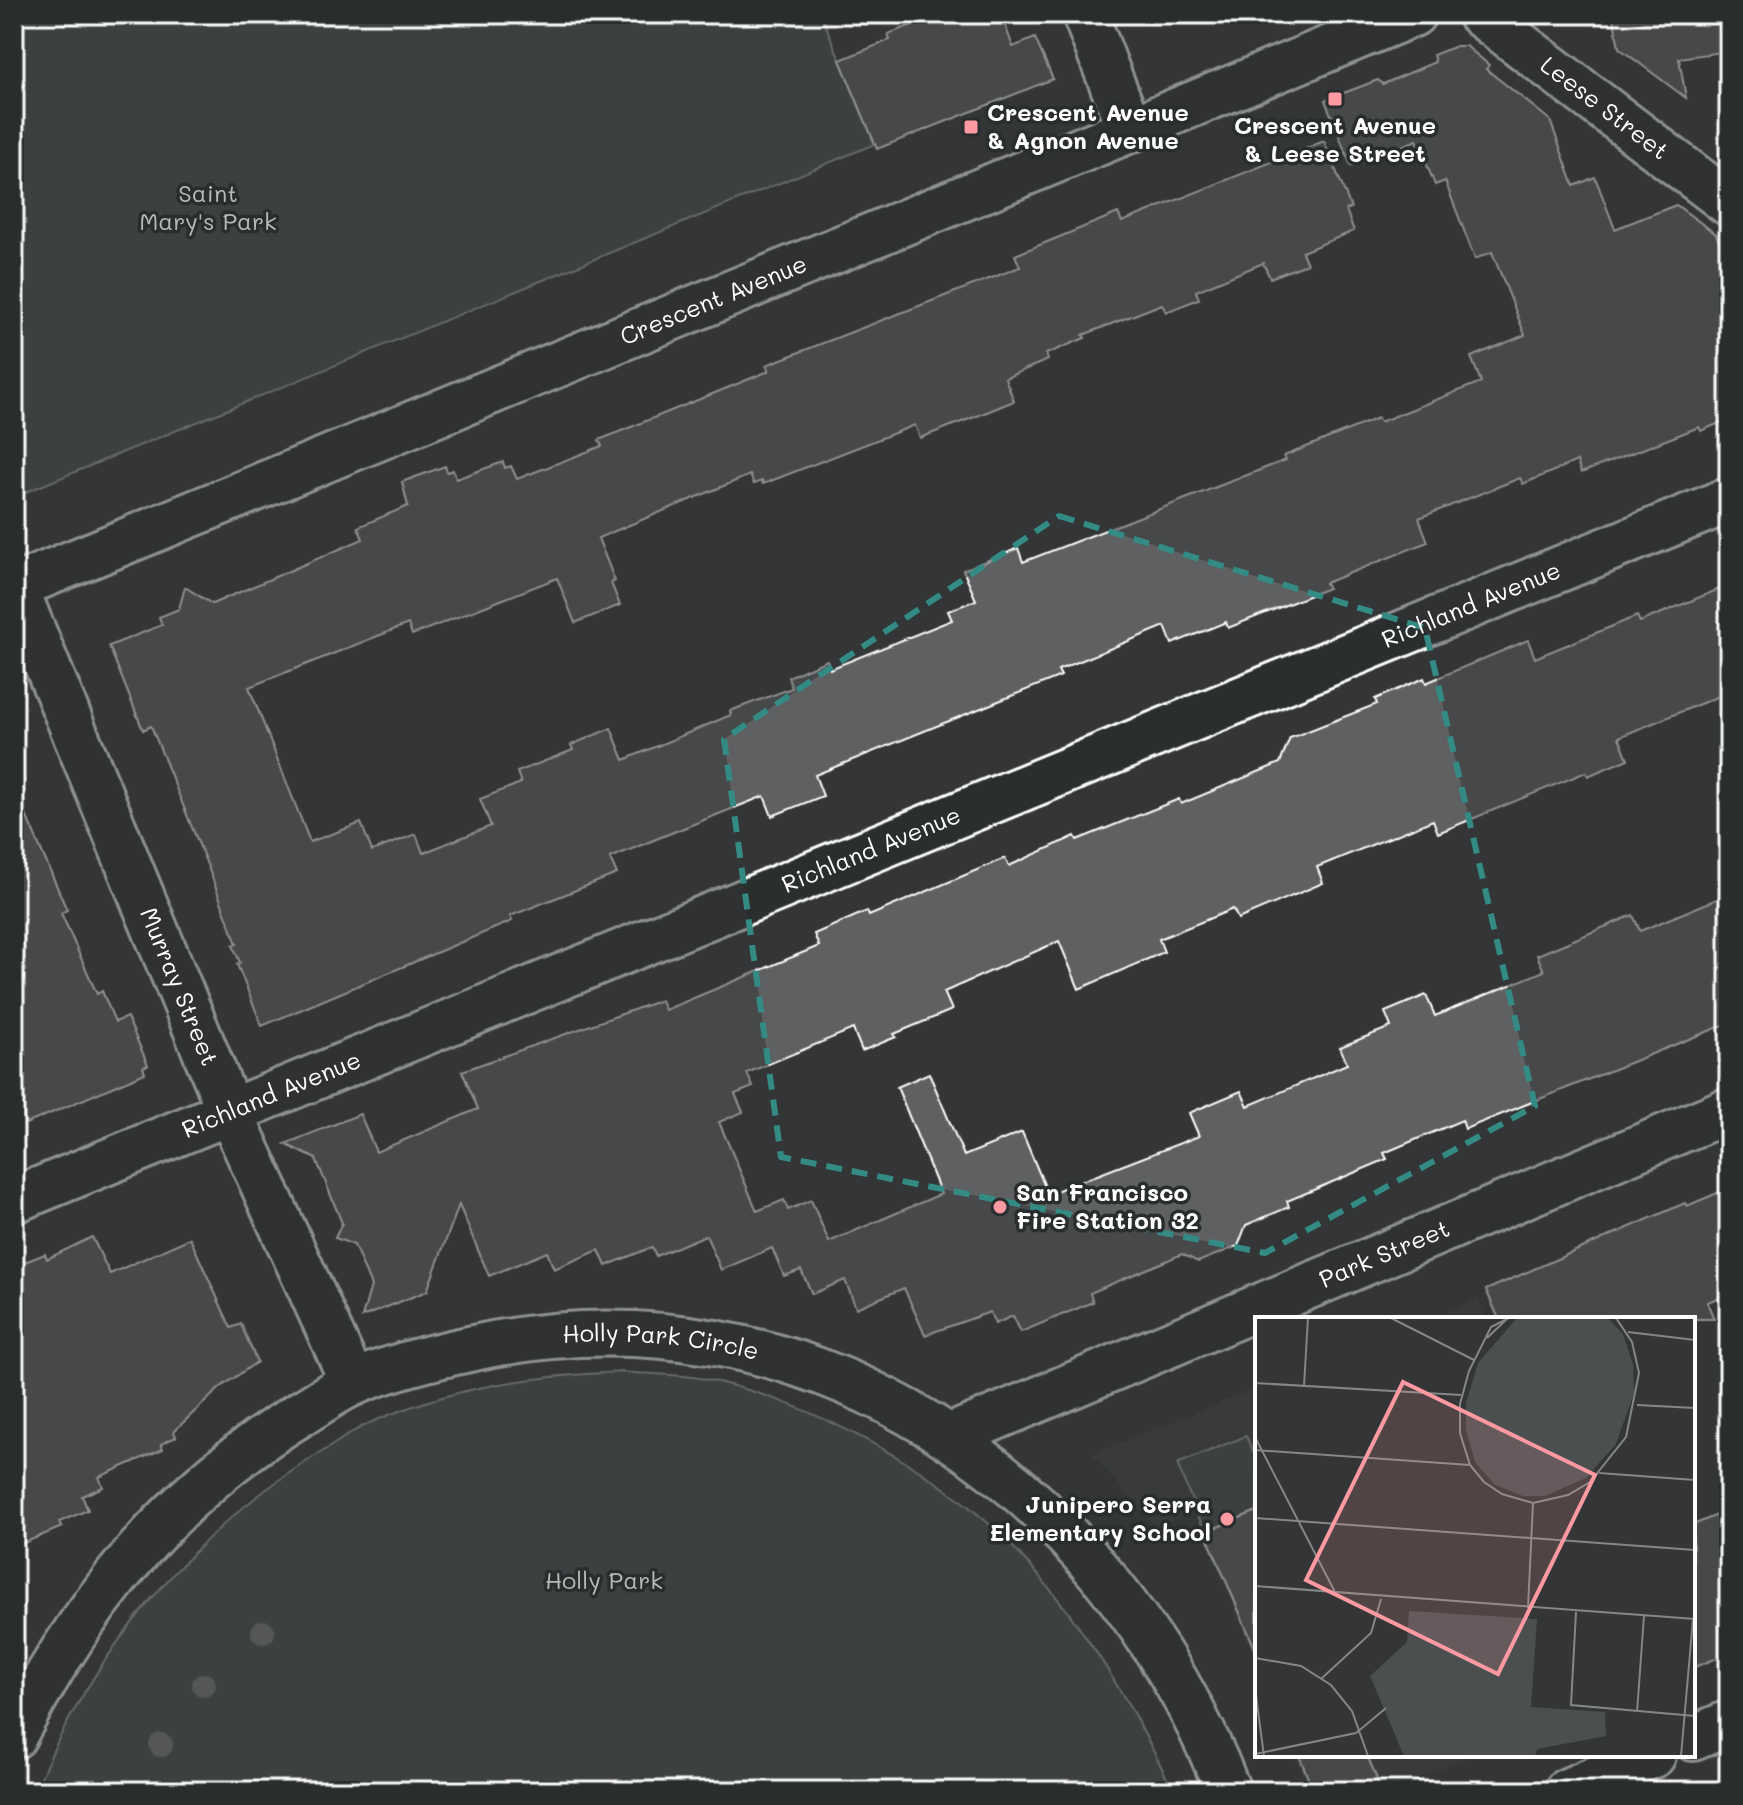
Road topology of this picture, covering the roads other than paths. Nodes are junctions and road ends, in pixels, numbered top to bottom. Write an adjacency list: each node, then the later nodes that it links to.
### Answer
1 (1085, 14): 4 (street)
2 (1413, 14): 4 (street, Crescent Avenue)
3 (1480, 14): 5 (street, Leese Street)
4 (1130, 130): 7 (street, Crescent Avenue)
5 (1729, 203)
6 (1729, 500): 9 (street, Richland Avenue)
7 (15, 587): 9 (street, Murray Street)
8 (1729, 1110): 12 (street, Park Street)
9 (230, 1112): 10 (street, Richland Avenue); 11 (street, Murray Street)
10 (14, 1200)
11 (353, 1383): 12 (street, Holly Park Circle); 14 (street, Holly Park Circle)
12 (951, 1436): 17 (street, Holly Park Circle)
13 (1729, 1723): 15 (street)
14 (14, 1736)
15 (1695, 1737)
16 (1648, 1757): 18 (street)
17 (1228, 1791)
18 (1567, 1791)

